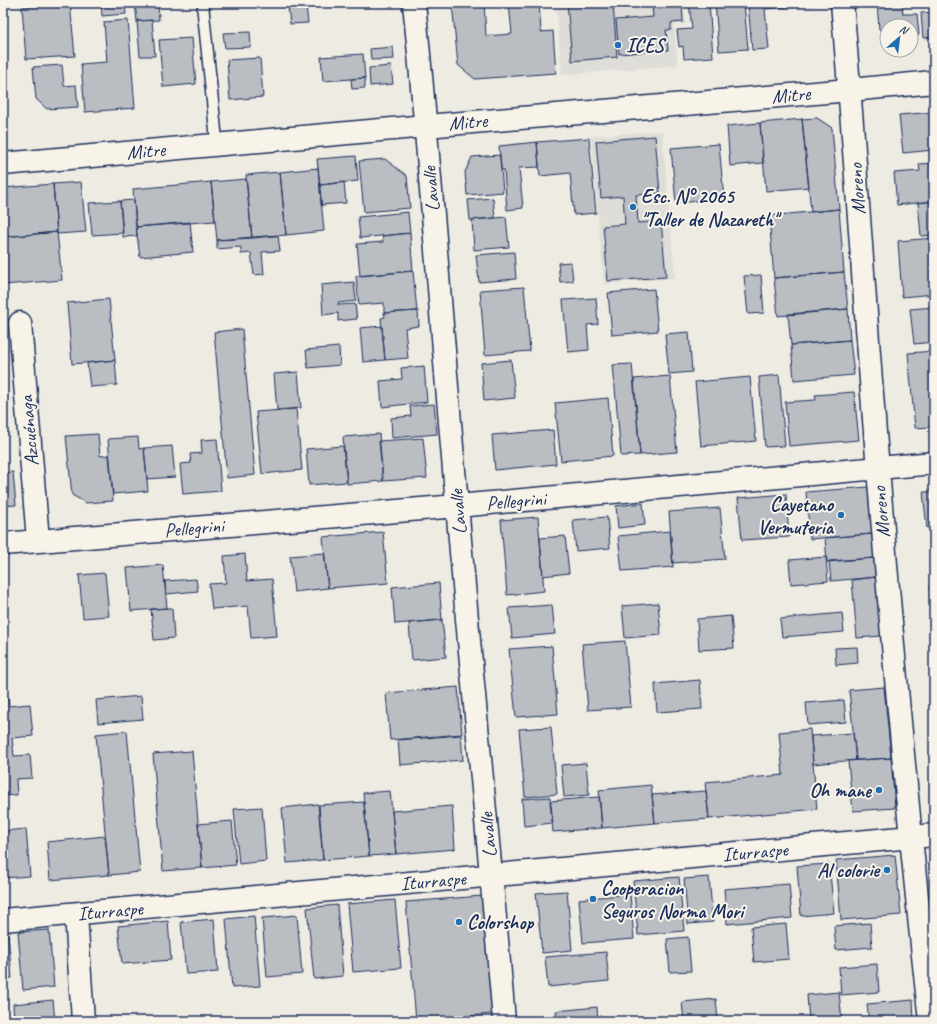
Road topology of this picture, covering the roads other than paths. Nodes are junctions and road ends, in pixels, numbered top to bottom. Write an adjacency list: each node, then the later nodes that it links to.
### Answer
1 (414, 3): 6 (street, Lavalle)
2 (842, 3): 5 (street, Moreno)
3 (203, 10): 7 (lane)
4 (934, 82): 5 (street, Mitre)
5 (850, 90): 6 (street, Mitre); 11 (street, Moreno)
6 (426, 126): 7 (street, Mitre); 12 (street, Lavalle)
7 (217, 145): 8 (street, Mitre)
8 (3, 164)
9 (20, 323): 13 (street, Azcuénaga)
10 (934, 462): 11 (street, Pellegrini)
11 (878, 468): 12 (street, Pellegrini); 16 (street, Moreno)
12 (457, 506): 13 (street, Pellegrini); 17 (street, Lavalle)
13 (38, 540): 14 (street, Pellegrini)
14 (3, 544)
15 (934, 835): 16 (street, Iturraspe)
16 (910, 837): 17 (street, Iturraspe); 22 (street, Moreno)
17 (492, 876): 18 (street, Iturraspe); 21 (street, Lavalle)
18 (76, 914): 19 (street, Iturraspe); 20 (street)
19 (3, 920)
20 (83, 1021)
21 (504, 1021)
22 (930, 1021)

